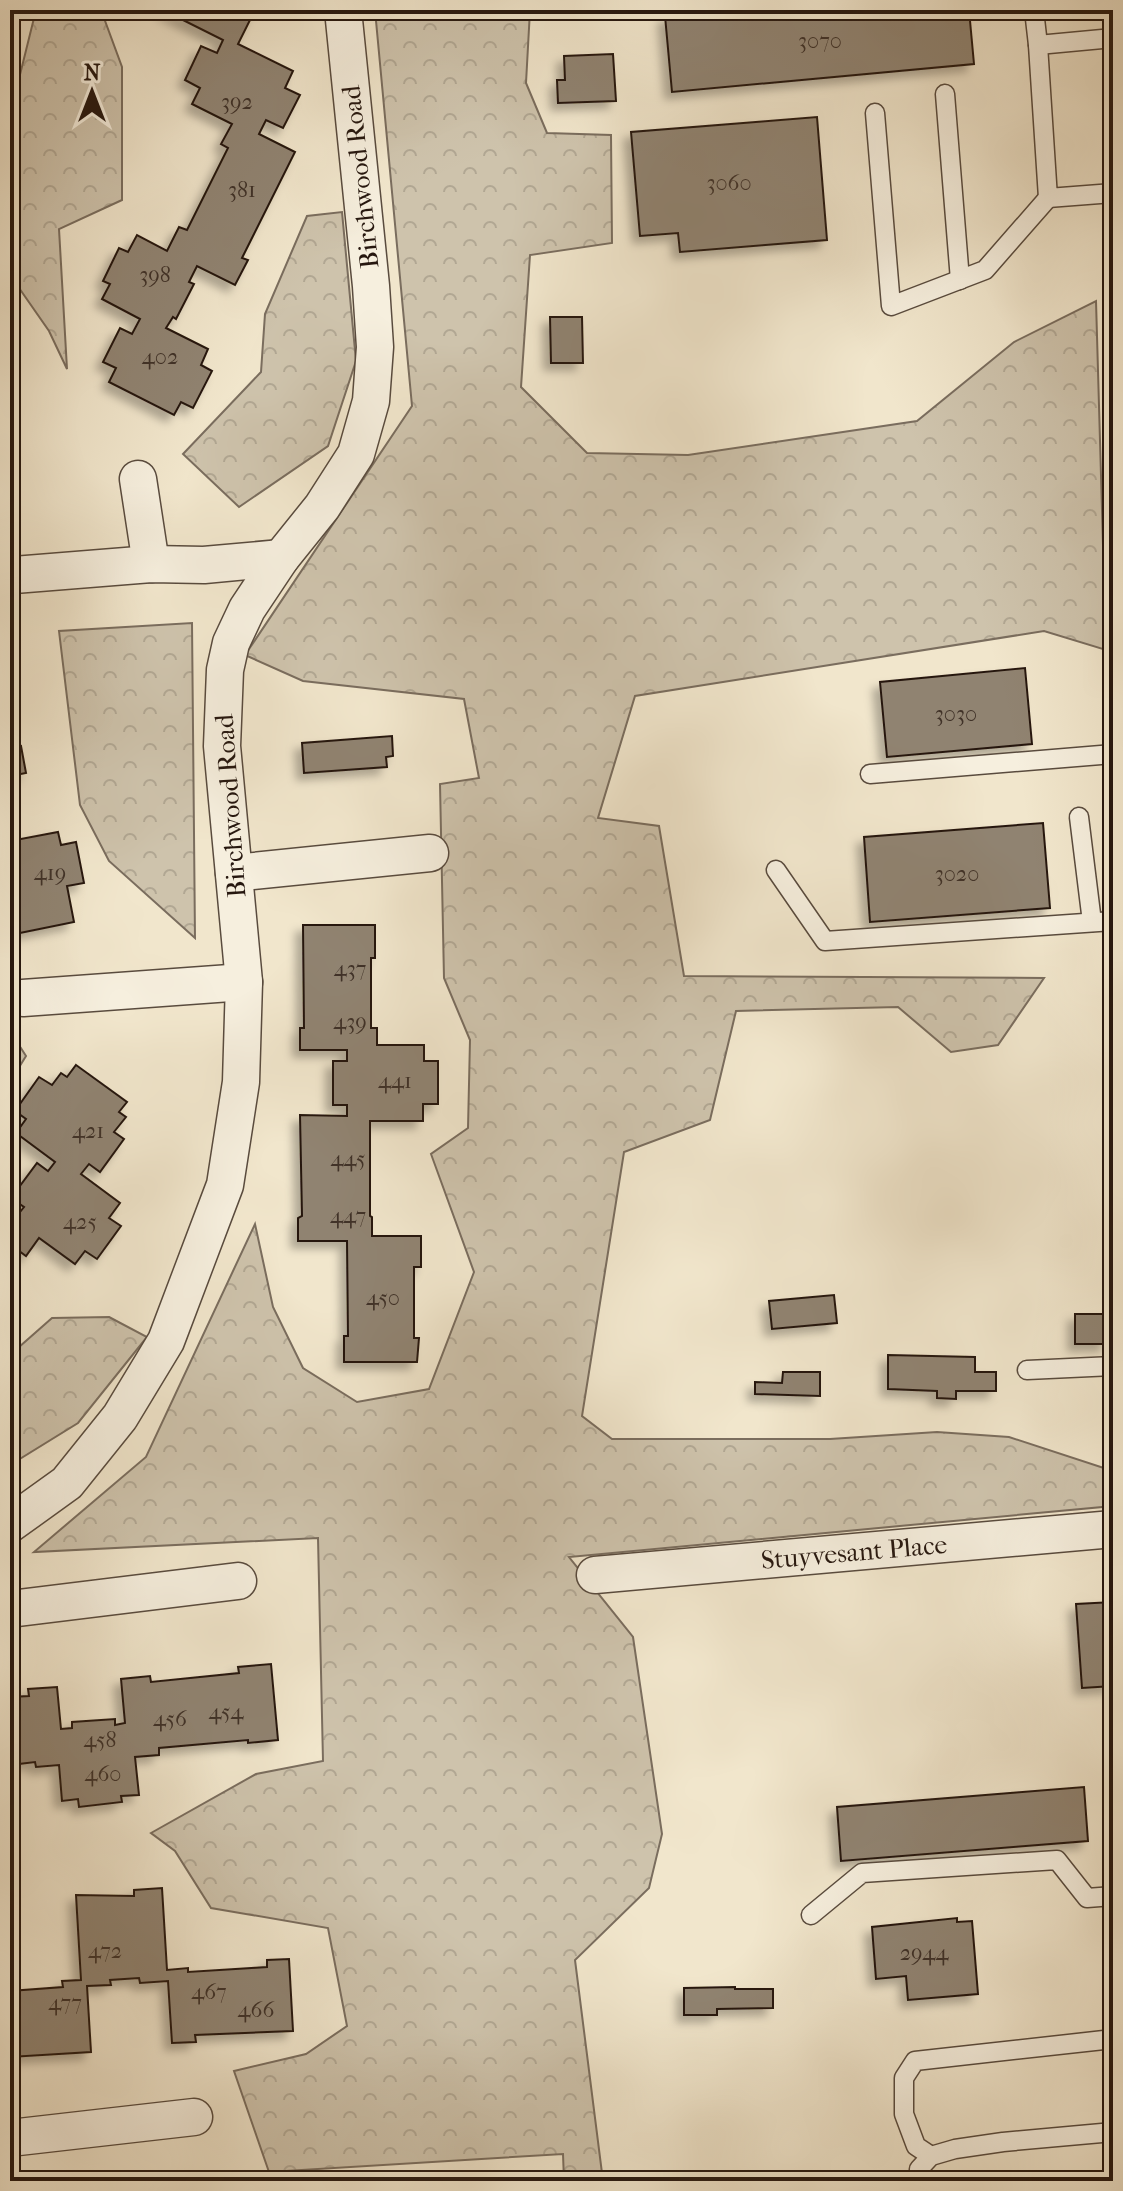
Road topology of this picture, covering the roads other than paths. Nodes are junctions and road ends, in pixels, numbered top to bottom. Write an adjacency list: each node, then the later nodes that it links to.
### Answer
1 (343, 10): 11 (street, Birchwood Road)
2 (1034, 10): 4 (lane)
3 (1113, 38): 4 (lane)
4 (1038, 45): 8 (lane)
5 (945, 94): 9 (lane)
6 (875, 113): 9 (lane)
7 (1113, 193): 8 (lane)
8 (1048, 198): 9 (lane)
9 (960, 280)
10 (138, 479): 12 (street)
11 (281, 558): 12 (street); 19 (street, Birchwood Road)
12 (151, 564): 13 (street)
13 (14, 575)
14 (1113, 754): 15 (lane)
15 (870, 774)
16 (1079, 817): 21 (lane)
17 (430, 853): 19 (street)
18 (776, 870): 21 (lane)
19 (234, 873): 22 (street, Birchwood Road)
20 (1113, 921): 21 (lane)
21 (1092, 922)
22 (244, 982): 23 (street); 26 (street, Birchwood Road)
23 (23, 998)
24 (1113, 1366): 25 (lane)
25 (1027, 1370)
26 (10, 1524)
27 (1113, 1529): 28 (street, Stuyvesant Place)
28 (595, 1575)
29 (238, 1581): 30 (street)
30 (10, 1609)
31 (1113, 1896): 32 (lane)
32 (811, 1915)
33 (1113, 2039): 37 (lane)
34 (194, 2117): 36 (street)
35 (1113, 2132): 37 (lane)
36 (10, 2138)
37 (931, 2156): 38 (lane)
38 (920, 2181)

